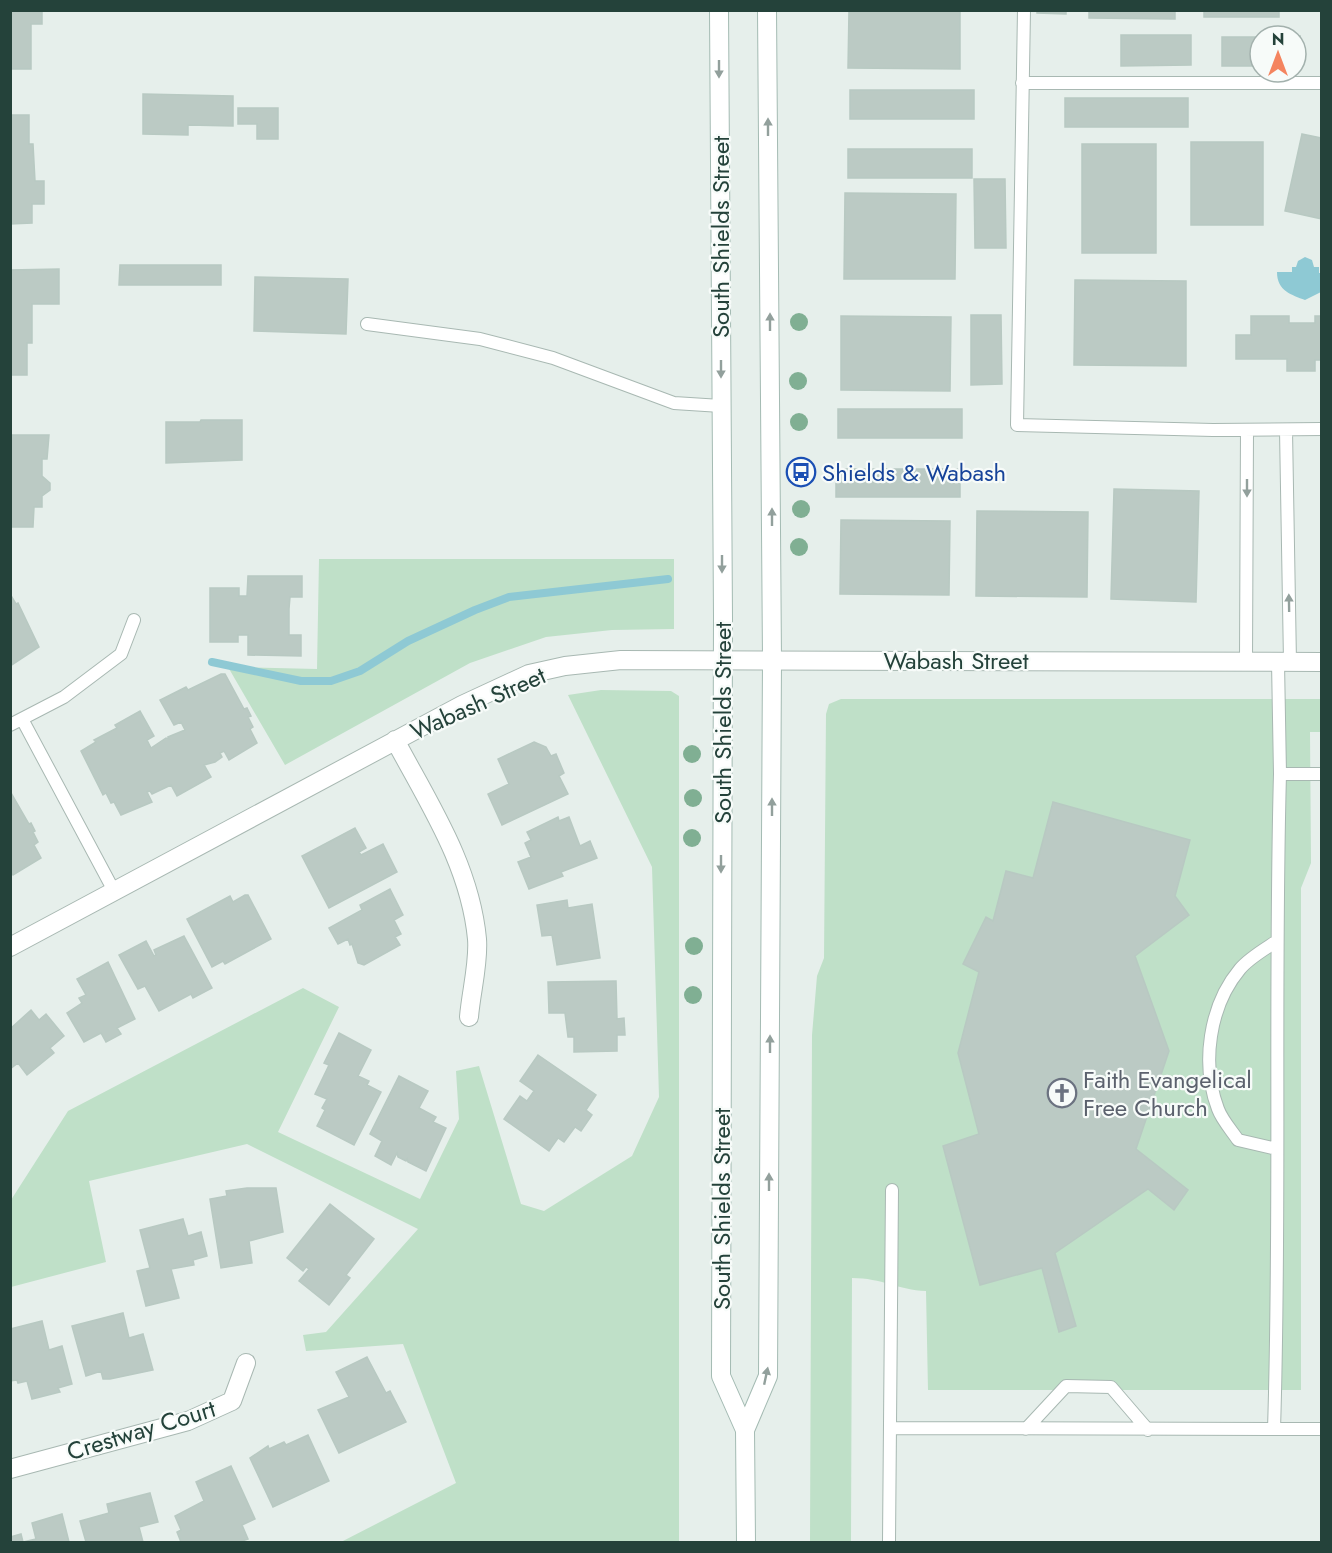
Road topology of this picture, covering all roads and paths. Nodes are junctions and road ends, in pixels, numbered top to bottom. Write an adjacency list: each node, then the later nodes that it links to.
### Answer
1 (719, 10): 7 (main road, South Shields Street, one-way to 7)
2 (768, 10): 13 (main road, South Shields Street, one-way to 2)
3 (1024, 10): 4 (lane)
4 (1022, 83): 5 (lane); 9 (lane)
5 (1322, 83)
6 (367, 324): 7 (lane)
7 (722, 406): 12 (main road, South Shields Street, one-way to 12)
8 (1322, 429): 10 (lane)
9 (1247, 430): 10 (lane); 14 (lane, one-way to 14)
10 (1286, 430): 15 (lane, one-way to 10)
11 (134, 620): 17 (lane)
12 (723, 660): 13 (main road, Wabash Street); 18 (main road, Wabash Street); 32 (main road, South Shields Street, one-way to 32)
13 (772, 660): 14 (main road, Wabash Street); 32 (main road, South Shields Street, one-way to 13)
14 (1246, 662): 15 (main road, Wabash Street)
15 (1284, 662): 16 (main road, Wabash Street); 19 (lane)
16 (1322, 662)
17 (16, 722): 21 (lane)
18 (395, 740): 21 (main road, Wabash Street); 24 (main road)
19 (1280, 774): 20 (lane); 22 (lane)
20 (1322, 774)
21 (114, 891): 23 (main road, Wabash Street)
22 (1276, 941): 25 (lane); 25 (lane)
23 (10, 947)
24 (468, 1017)
25 (1277, 1149): 30 (lane)
26 (892, 1190): 28 (lane)
27 (246, 1364): 34 (main road, Crestway Court)
28 (890, 1428): 29 (lane); 36 (lane)
29 (1026, 1429): 33 (lane); 33 (lane)
30 (1274, 1429): 31 (lane); 33 (lane)
31 (1322, 1429)
32 (745, 1430): 35 (main road, South Shields Street)
33 (1148, 1430)
34 (10, 1469)
35 (746, 1542)
36 (889, 1542)

